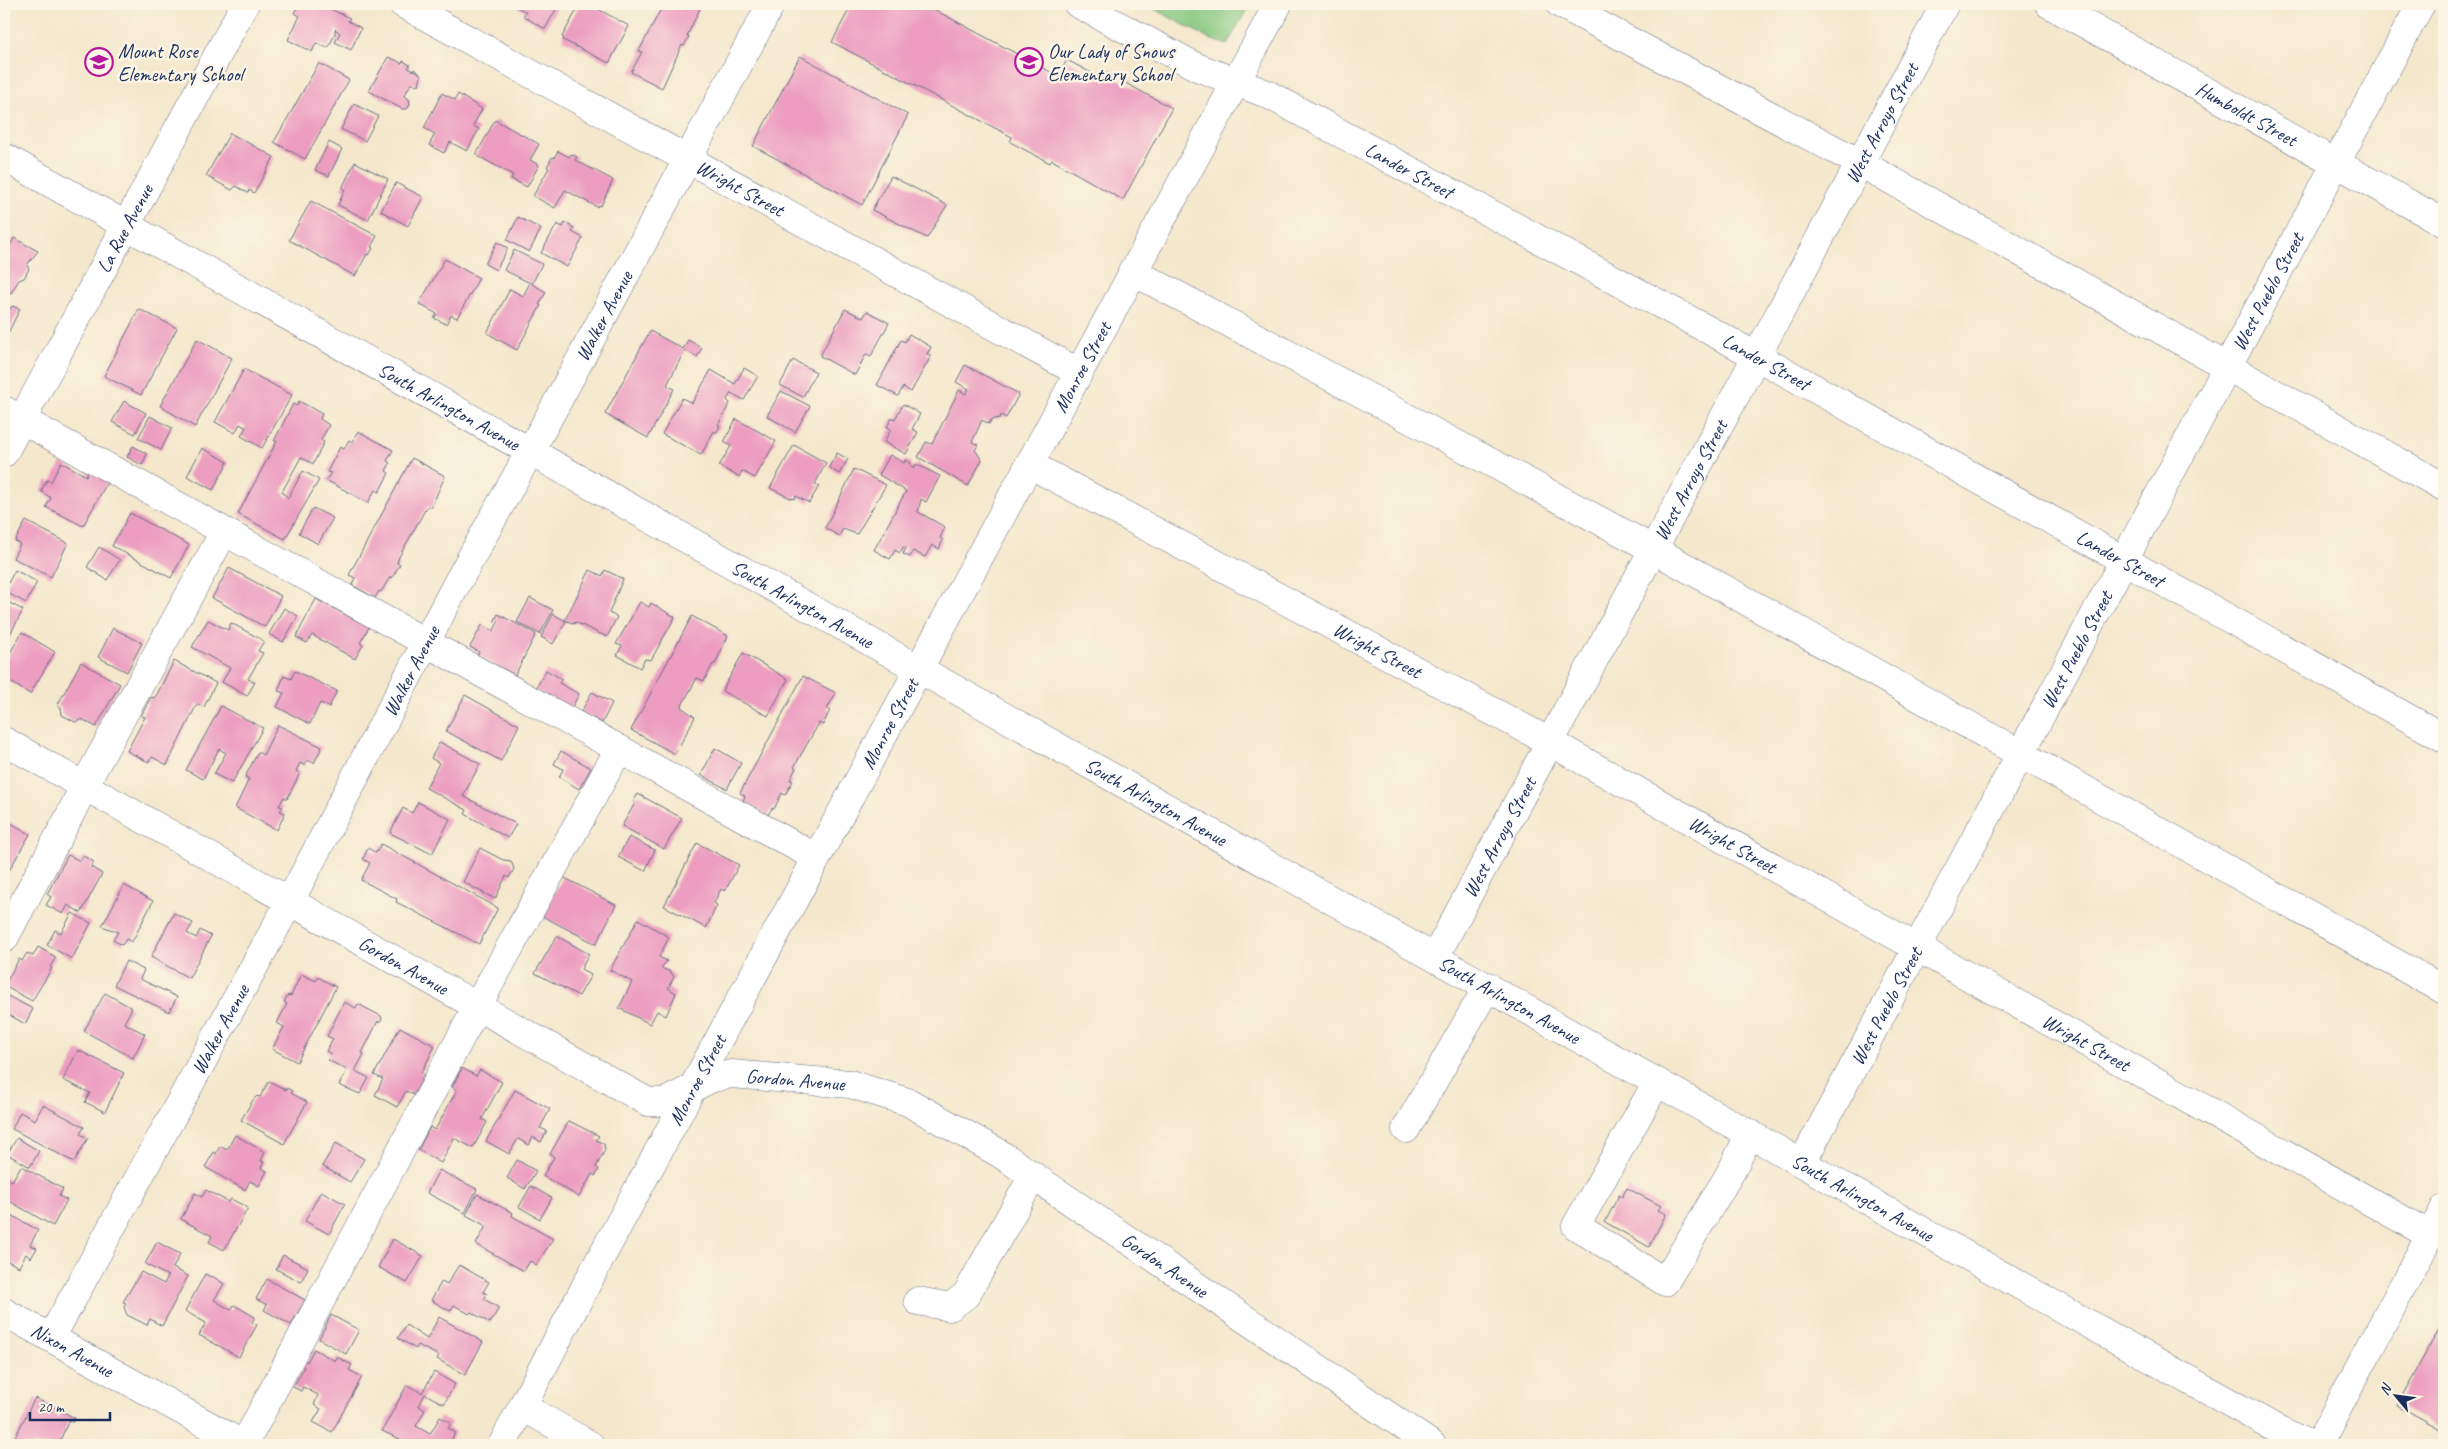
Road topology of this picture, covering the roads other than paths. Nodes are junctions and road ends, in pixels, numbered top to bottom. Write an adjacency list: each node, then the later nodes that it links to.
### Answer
1 (245, 4): 15 (street, La Rue Avenue)
2 (403, 4): 12 (street, Wright Street)
3 (771, 4): 12 (street, Walker Avenue)
4 (1078, 4): 10 (street, Lander Street)
5 (1278, 4): 10 (street, Monroe Street)
6 (1560, 4): 13 (street)
7 (1946, 4): 13 (street, West Arroyo Street)
8 (2049, 4): 14 (street, Humboldt Street)
9 (2421, 4): 14 (street, West Pueblo Street)
10 (1235, 81): 17 (street, Monroe Street); 18 (street, Lander Street)
11 (4, 157): 15 (street, South Arlington Avenue)
12 (687, 159): 20 (street, Wright Street); 22 (street, Walker Avenue)
13 (1860, 163): 18 (street, West Arroyo Street); 19 (street)
14 (2336, 163): 16 (street, Humboldt Street); 19 (street, West Pueblo Street)
15 (126, 224): 21 (street, La Rue Avenue); 22 (street, South Arlington Avenue)
16 (2444, 224)
17 (1132, 271): 20 (street, Monroe Street); 27 (street)
18 (1756, 356): 27 (street, West Arroyo Street); 28 (street, Lander Street)
19 (2228, 366): 25 (street); 28 (street, West Pueblo Street)
20 (1078, 372): 24 (street, Monroe Street)
21 (13, 415): 23 (street, La Rue Avenue); 26 (street)
22 (530, 451): 29 (street, Walker Avenue); 30 (street, South Arlington Avenue)
23 (4, 453)
24 (1029, 464): 30 (street, Monroe Street); 33 (street, Wright Street)
25 (2444, 487)
26 (224, 532): 29 (street); 36 (street)
27 (1653, 549): 33 (street, West Arroyo Street); 35 (street)
28 (2124, 561): 31 (street, Lander Street); 35 (street, West Pueblo Street)
29 (426, 642): 34 (street); 38 (street, Walker Avenue)
30 (920, 668): 37 (street, Monroe Street); 41 (street, South Arlington Avenue)
31 (2444, 738)
32 (4, 741): 36 (street, Gordon Avenue)
33 (1550, 742): 40 (street, Wright Street); 41 (street, West Arroyo Street)
34 (618, 749): 37 (street); 44 (street)
35 (2021, 752): 40 (street, West Pueblo Street); 43 (street)
36 (84, 786): 38 (street, Gordon Avenue); 39 (street)
37 (817, 858): 46 (street, Monroe Street)
38 (290, 901): 44 (street, Gordon Avenue); 55 (street, Walker Avenue)
39 (4, 939)
40 (1917, 947): 49 (street, West Pueblo Street); 52 (street, Wright Street)
41 (1435, 957): 42 (street, South Arlington Avenue)
42 (1488, 986): 45 (street, South Arlington Avenue); 47 (street)
43 (2444, 990)
44 (478, 1005): 46 (street, Gordon Avenue); 57 (street)
45 (1657, 1082): 48 (street, South Arlington Avenue); 48 (street)
46 (695, 1085): 50 (street, Gordon Avenue); 56 (street, Monroe Street)
47 (1406, 1129)
48 (1750, 1133): 49 (street, South Arlington Avenue)
49 (1802, 1163): 61 (street, South Arlington Avenue)
50 (1033, 1176): 53 (street); 60 (street, Gordon Avenue)
51 (2444, 1209): 52 (street)
52 (2430, 1235): 62 (street)
53 (918, 1301)
54 (4, 1312): 55 (street, Nixon Avenue)
55 (51, 1338): 57 (street, Nixon Avenue)
56 (523, 1407): 58 (street, Monroe Street); 59 (street)
57 (244, 1445)
58 (502, 1445)
59 (590, 1445)
60 (1432, 1445)
61 (2310, 1445)
62 (2318, 1445)

